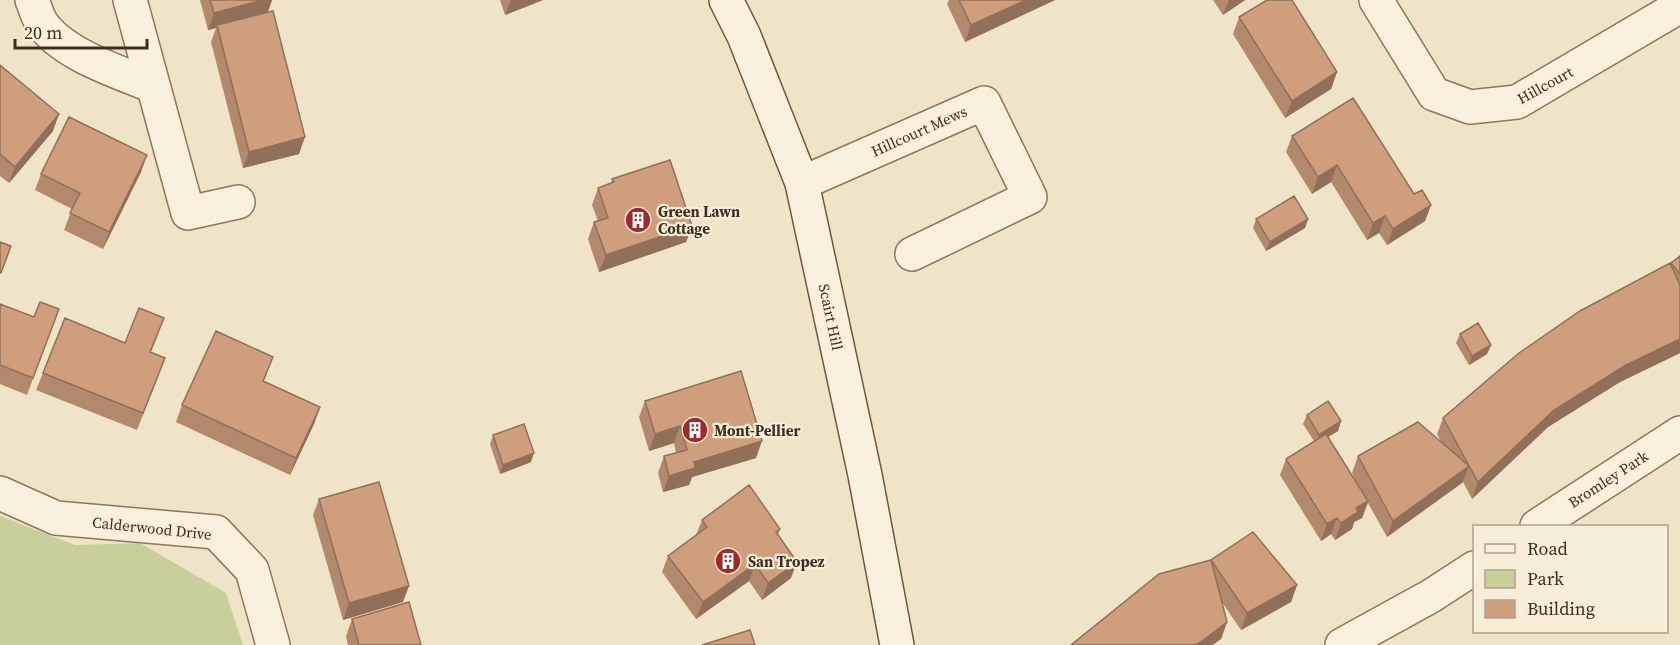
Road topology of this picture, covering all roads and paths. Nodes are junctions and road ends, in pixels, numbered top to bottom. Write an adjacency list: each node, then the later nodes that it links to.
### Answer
1 (32, 0): 6 (street)
2 (130, 0): 6 (street)
3 (726, 0): 7 (street, Scairt Hill)
4 (1376, 0): 5 (street, Hillcourt)
5 (1680, 6)
6 (153, 86): 8 (street)
7 (802, 183): 9 (street, Hillcourt Mews); 15 (street, Scairt Hill)
8 (238, 202)
9 (912, 254)
10 (1680, 433): 12 (street, Bromley Park)
11 (0, 494): 14 (street, Calderwood Drive)
12 (1539, 525)
13 (1473, 569): 16 (street)
14 (273, 645)
15 (897, 645)
16 (1342, 645)

